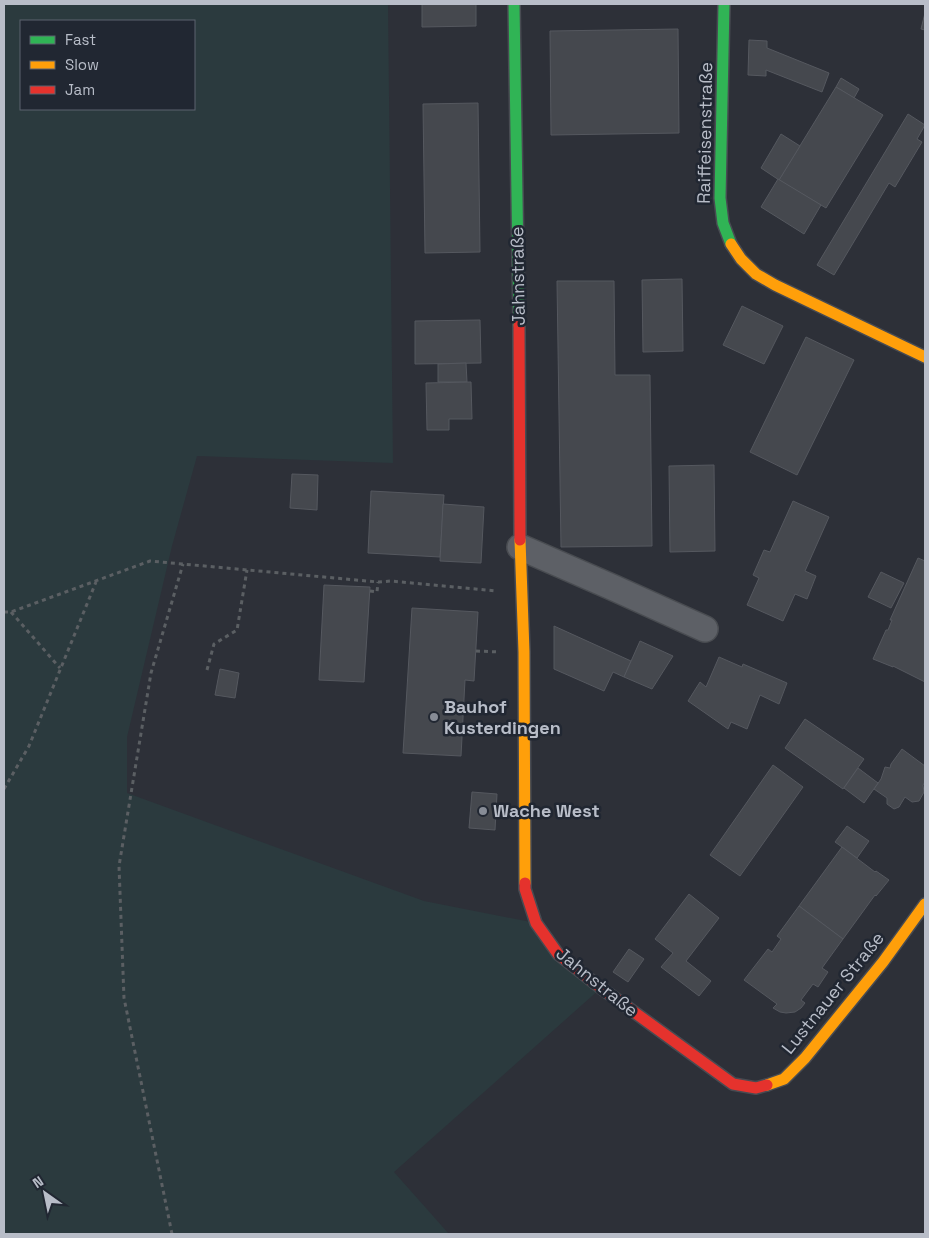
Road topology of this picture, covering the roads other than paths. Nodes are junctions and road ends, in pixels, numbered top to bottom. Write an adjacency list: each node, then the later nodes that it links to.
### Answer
1 (514, 4): 4 (street, Jahnstraße)
2 (724, 4): 3 (street, Raiffeisenstraße)
3 (925, 357)
4 (520, 547): 5 (street); 7 (street, Jahnstraße)
5 (705, 629)
6 (924, 909): 7 (street, Lustnauer Straße)
7 (756, 1088)

